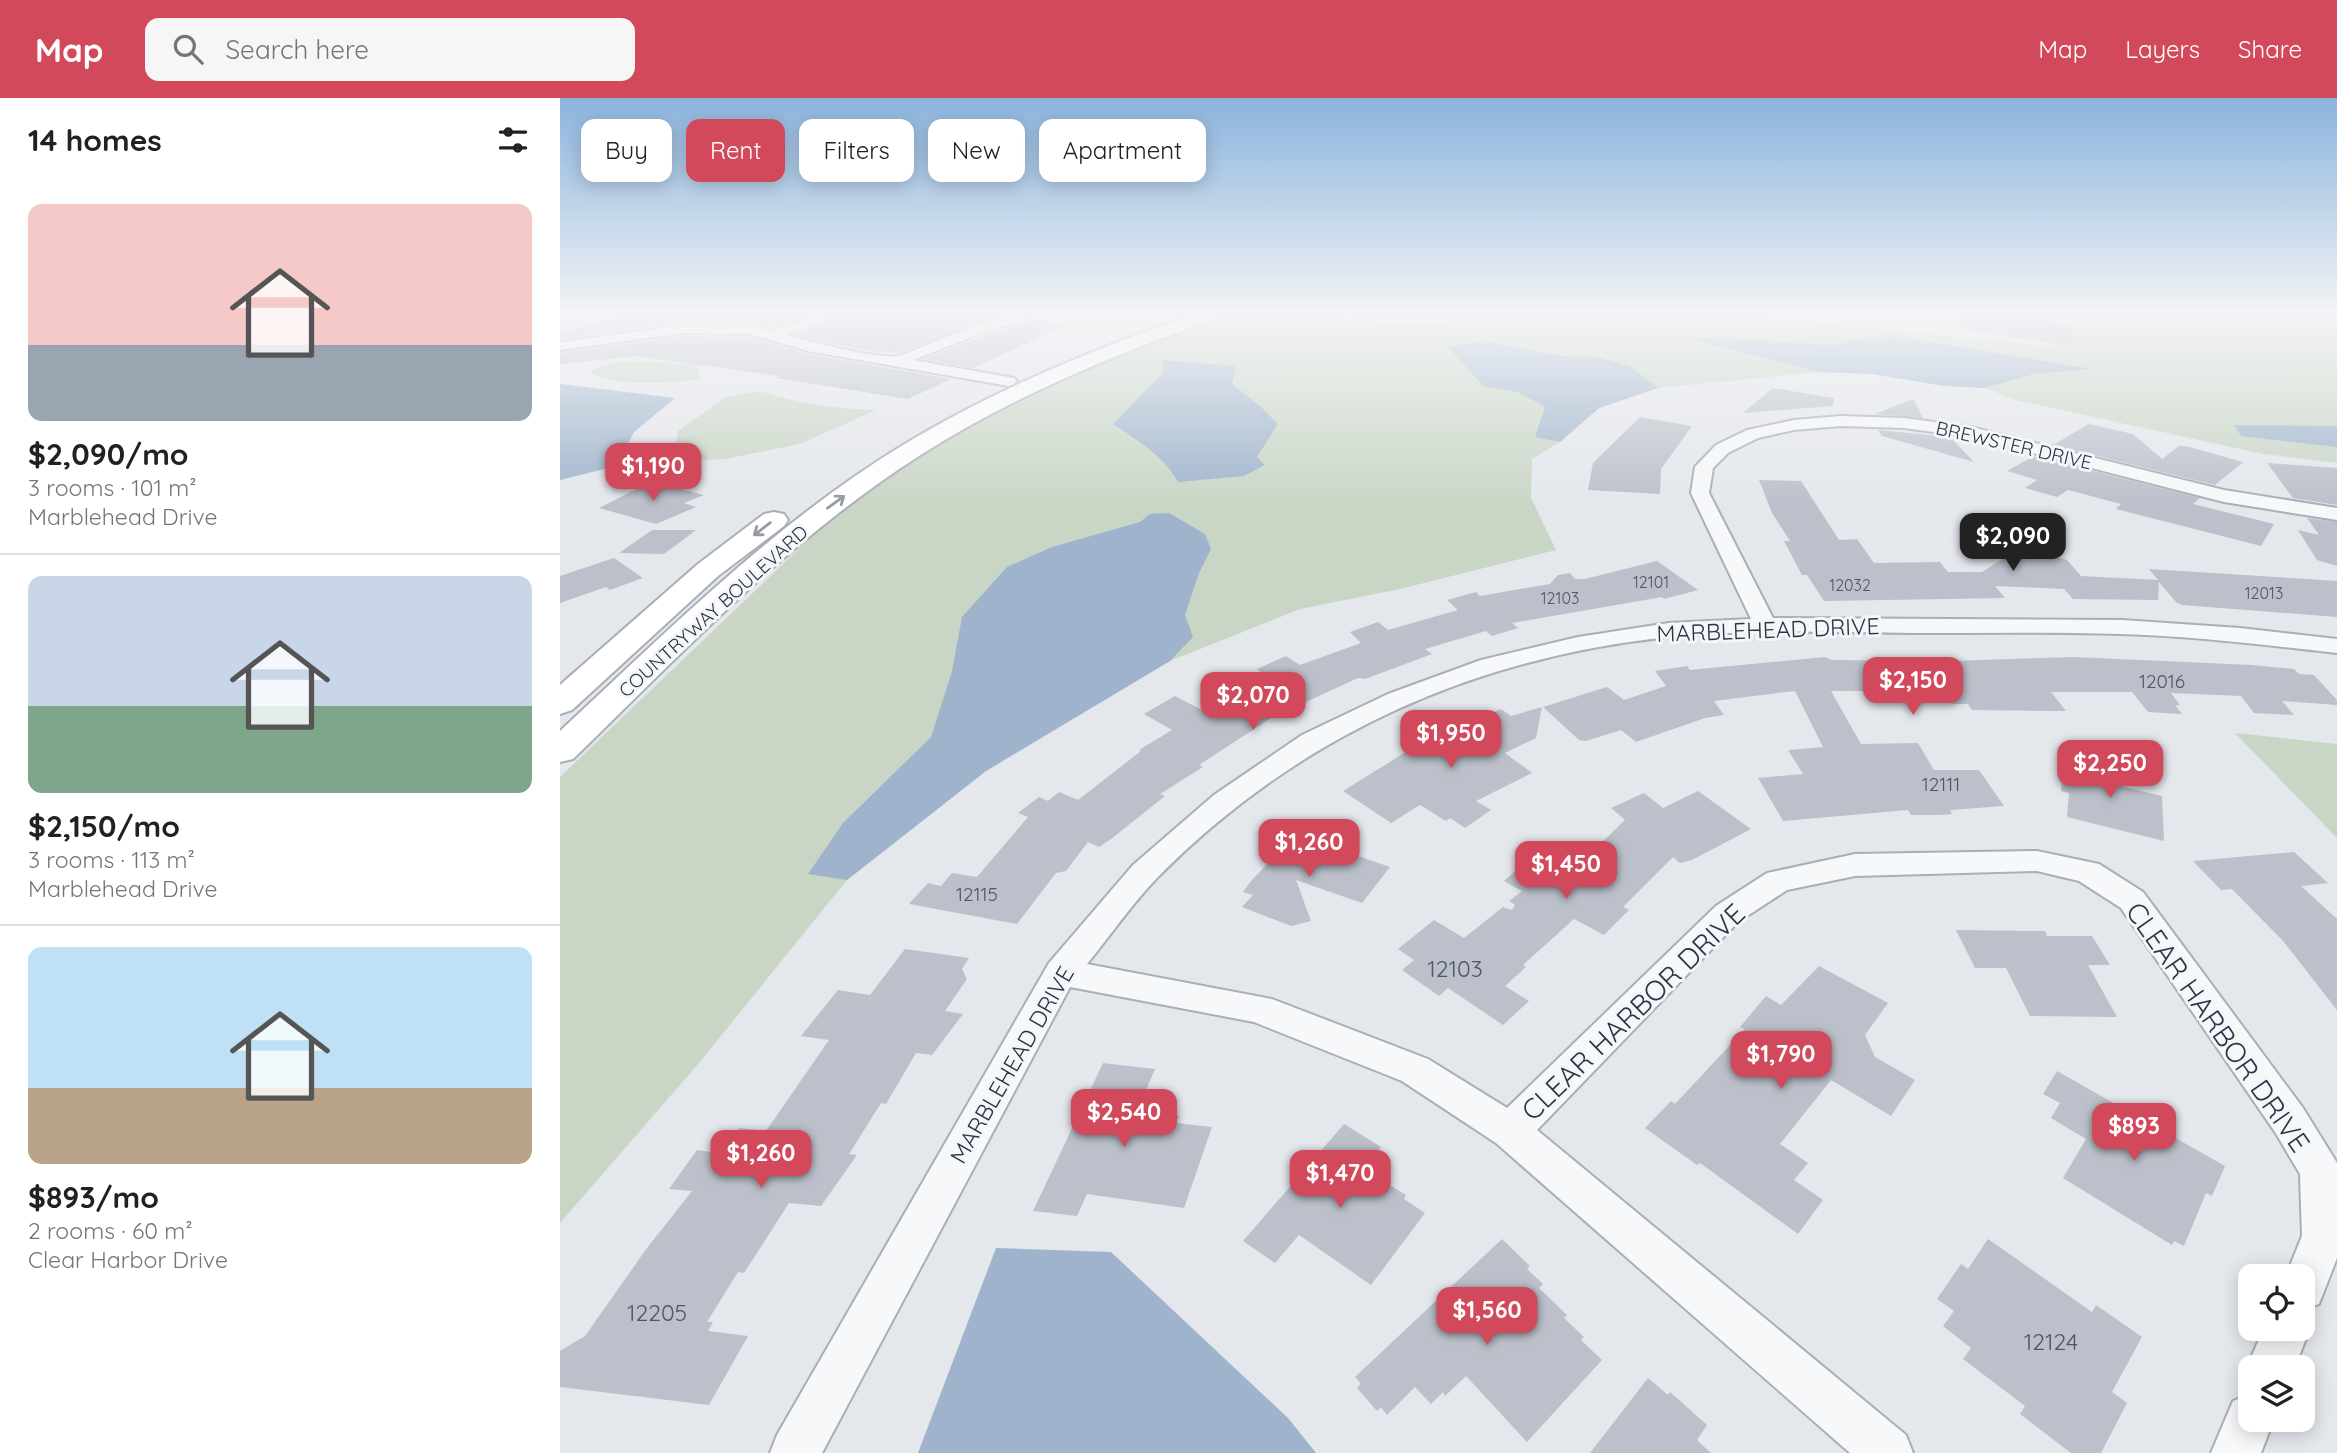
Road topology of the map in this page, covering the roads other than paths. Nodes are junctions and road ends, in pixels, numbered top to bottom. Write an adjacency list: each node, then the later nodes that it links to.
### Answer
1 (993, 378): 4 (street)
2 (1033, 378): 4 (street, COUNTRYWAY BOULEVARD)
3 (1035, 378): 4 (street, COUNTRYWAY BOULEVARD)
4 (1022, 383): 8 (street, COUNTRYWAY BOULEVARD, one-way to 4); 9 (street, COUNTRYWAY BOULEVARD, one-way to 9)
5 (2337, 514): 6 (street, BREWSTER DRIVE)
6 (1765, 625): 7 (street, MARBLEHEAD DRIVE); 11 (street, MARBLEHEAD DRIVE)
7 (2337, 646)
8 (621, 694): 9 (street); 10 (street, COUNTRYWAY BOULEVARD)
9 (563, 697)
10 (560, 751)
11 (1061, 972): 12 (street, CLEAR HARBOR DRIVE); 15 (street, MARBLEHEAD DRIVE)
12 (1510, 1131): 13 (street, CLEAR HARBOR DRIVE); 16 (street, CLEAR HARBOR DRIVE)
13 (2313, 1264)
14 (2244, 1432): 17 (street)
15 (794, 1453)
16 (1888, 1453)
17 (2236, 1453)

